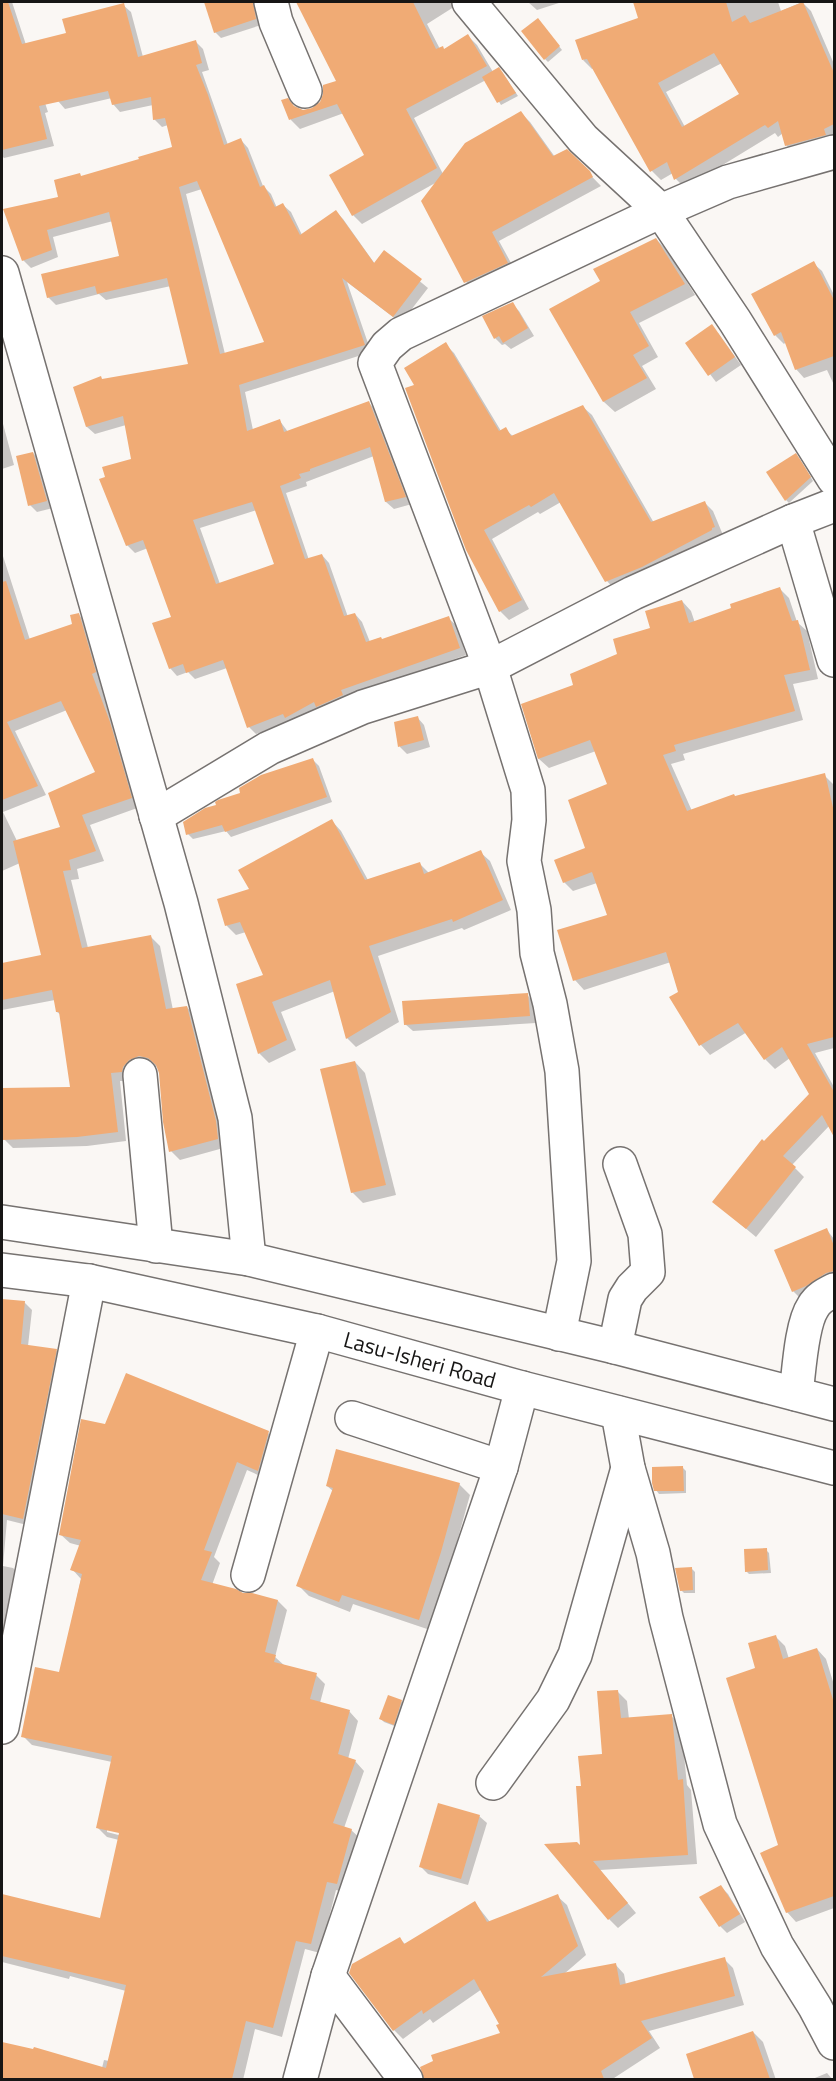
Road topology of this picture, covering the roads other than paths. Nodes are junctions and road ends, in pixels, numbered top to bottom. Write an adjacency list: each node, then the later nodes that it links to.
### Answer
1 (271, 2): 3 (street)
2 (470, 2): 5 (street)
3 (305, 91)
4 (834, 152): 5 (street)
5 (661, 211): 7 (street); 11 (street)
6 (2, 273): 12 (street)
7 (834, 479)
8 (834, 505): 9 (street)
9 (793, 521): 10 (street); 11 (street)
10 (834, 660)
11 (490, 667): 12 (street); 22 (street)
12 (156, 816): 17 (street)
13 (140, 1076): 16 (street)
14 (620, 1164): 23 (street)
15 (2, 1222): 16 (street)
16 (156, 1246): 17 (street)
17 (249, 1259): 22 (street)
18 (2, 1269): 19 (street, Lasu-Isheri Road)
19 (89, 1281): 21 (street, Lasu-Isheri Road); 33 (street)
20 (834, 1290): 25 (street)
21 (317, 1331): 24 (street, Lasu-Isheri Road); 32 (street)
22 (559, 1334): 23 (street)
23 (615, 1347): 25 (street)
24 (522, 1388): 27 (street, Lasu-Isheri Road); 29 (street)
25 (796, 1394): 26 (street)
26 (834, 1404)
27 (618, 1413): 30 (street); 31 (street, Lasu-Isheri Road)
28 (352, 1418): 29 (street)
29 (501, 1467): 35 (street)
30 (628, 1468): 34 (street); 36 (street)
31 (834, 1468)
32 (248, 1575)
33 (2, 1727)
34 (493, 1783)
35 (328, 1976): 37 (street); 38 (street)
36 (834, 2043)
37 (300, 2079)
38 (406, 2079)

